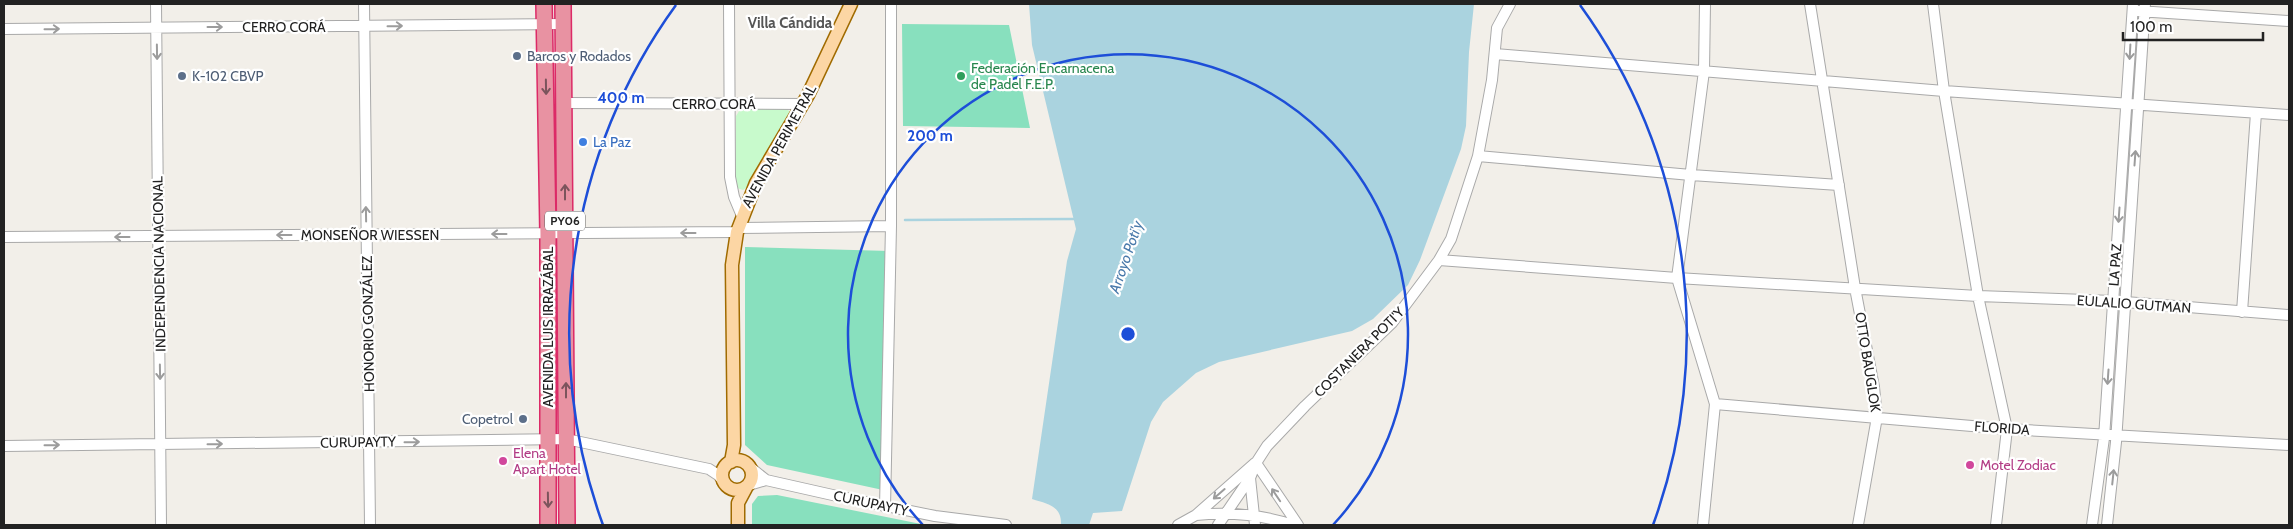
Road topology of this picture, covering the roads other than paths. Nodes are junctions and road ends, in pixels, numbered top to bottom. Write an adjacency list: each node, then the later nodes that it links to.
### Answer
1 (156, 4): 18 (street, INDEPENDENCIA NACIONAL)
2 (364, 4): 17 (street, HONORIO GONZÁLEZ)
3 (544, 4): 15 (highway, AVENIDA LUIS IRRAZÁBAL / PY06)
4 (563, 4): 16 (highway, PY06)
5 (729, 4): 25 (street)
6 (851, 4): 26 (main road, AVENIDA PERIMETRAL)
7 (891, 4): 35 (street)
8 (1510, 4): 20 (street, COSTANERA POTI'Y)
9 (1704, 4): 21 (street)
10 (1810, 4): 22 (street, OTTO BAUGLOK)
11 (1932, 4): 23 (street)
12 (2132, 7): 13 (street); 27 (street, LA PAZ, one-way to 27)
13 (2144, 8): 14 (street); 28 (street, LA PAZ)
14 (2289, 21)
15 (544, 24): 16 (street, CERRO CORÁ); 17 (street, CERRO CORÁ, one-way to 15); 37 (highway, AVENIDA LUIS IRRAZÁBAL / PY06, one-way to 37)
16 (564, 24): 24 (highway, PY06)
17 (364, 26): 18 (street, CERRO CORÁ, one-way to 17); 38 (street, HONORIO GONZÁLEZ, one-way to 17)
18 (156, 28): 19 (street, CERRO CORÁ, one-way to 18); 39 (street, INDEPENDENCIA NACIONAL, one-way to 39)
19 (4, 29)
20 (1495, 54): 21 (street); 31 (street, COSTANERA POTI'Y)
21 (1704, 71): 22 (street); 32 (street)
22 (1823, 81): 23 (street); 33 (street, OTTO BAUGLOK)
23 (1944, 91): 27 (street); 44 (street)
24 (564, 103): 25 (street, CERRO CORÁ); 36 (highway, PY06, one-way to 24)
25 (730, 103): 26 (street, CERRO CORÁ); 34 (street)
26 (804, 104): 34 (main road, AVENIDA PERIMETRAL)
27 (2126, 105): 28 (street); 45 (street, LA PAZ, one-way to 45)
28 (2138, 106): 29 (street); 46 (street, LA PAZ, one-way to 28)
29 (2256, 113): 30 (street); 47 (street)
30 (2289, 115)
31 (1478, 156): 32 (street); 41 (street, COSTANERA POTI'Y)
32 (1691, 175): 33 (street); 42 (street)
33 (1839, 185): 43 (street, OTTO BAUGLOK)
34 (739, 225): 35 (street, MONSEÑOR WIESSEN); 36 (street, MONSEÑOR WIESSEN, one-way to 36); 61 (main road, AVENIDA PERIMETRAL)
35 (891, 226): 68 (street)
36 (565, 233): 37 (street, MONSEÑOR WIESSEN); 54 (highway, PY06, one-way to 36)
37 (548, 234): 38 (street, MONSEÑOR WIESSEN, one-way to 38); 55 (highway, AVENIDA LUIS IRRAZÁBAL / PY06)
38 (366, 235): 39 (street, MONSEÑOR WIESSEN, one-way to 39); 56 (street, HONORIO GONZÁLEZ)
39 (158, 236): 40 (street, MONSEÑOR WIESSEN, one-way to 40); 57 (street, INDEPENDENCIA NACIONAL, one-way to 57)
40 (4, 237)
41 (1439, 260): 42 (street, EULALIO GUTMAN); 60 (street, COSTANERA POTI'Y)
42 (1678, 278): 43 (street, EULALIO GUTMAN); 49 (street)
43 (1855, 288): 44 (street, EULALIO GUTMAN); 50 (street, OTTO BAUGLOK)
44 (1978, 296): 45 (street, EULALIO GUTMAN); 51 (street)
45 (2113, 301): 46 (street, EULALIO GUTMAN); 52 (street, LA PAZ, one-way to 52)
46 (2126, 302): 47 (street, EULALIO GUTMAN); 53 (street, LA PAZ)
47 (2242, 312): 48 (street, EULALIO GUTMAN)
48 (2289, 315)
49 (1715, 404): 50 (street, FLORIDA); 83 (street)
50 (1877, 417): 51 (street, FLORIDA); 84 (street, OTTO BAUGLOK)
51 (2006, 429): 52 (street, FLORIDA); 85 (street)
52 (2104, 433): 53 (street, FLORIDA); 86 (street, LA PAZ)
53 (2117, 434): 58 (street, FLORIDA); 87 (street, LA PAZ, one-way to 53)
54 (566, 439): 55 (street, CURUPAYTY); 62 (street, CURUPAYTY); 75 (highway, PY06)
55 (547, 440): 56 (street, CURUPAYTY, one-way to 55); 74 (highway, PY06, one-way to 74)
56 (369, 442): 57 (street, CURUPAYTY, one-way to 56); 73 (street, HONORIO GONZÁLEZ)
57 (160, 444): 59 (street, CURUPAYTY, one-way to 57); 72 (street, INDEPENDENCIA NACIONAL)
58 (2289, 445)
59 (4, 446)
60 (1256, 463): 63 (street); 71 (street, one-way to 71); 82 (street, one-way to 60)
61 (738, 464): 62 (street, CURUPAYTY); 64 (street, CURUPAYTY); 65 (main road, AVENIDA PERIMETRAL); 66 (main road, AVENIDA PERIMETRAL)
62 (709, 469): 65 (street, CURUPAYTY)
63 (1250, 478): 69 (street); 70 (street)
64 (766, 480): 66 (street, CURUPAYTY); 68 (street, CURUPAYTY)
65 (726, 484): 66 (main road); 67 (main road)
66 (748, 486): 67 (main road, AVENIDA PERIMETRAL)
67 (738, 502): 76 (main road, AVENIDA PERIMETRAL)
68 (885, 507): 77 (street, CURUPAYTY)
69 (1226, 512): 70 (street); 71 (street); 79 (street)
70 (1253, 514): 80 (street); 81 (street)
71 (1196, 515): 78 (street)
72 (161, 525)
73 (370, 525)
74 (548, 525)
75 (567, 525)
76 (738, 525)
77 (1006, 525)
78 (1178, 525)
79 (1218, 525)
80 (1256, 525)
81 (1293, 525)
82 (1298, 525)
83 (1703, 525)
84 (1858, 525)
85 (1996, 525)
86 (2092, 525)
87 (2108, 525)

